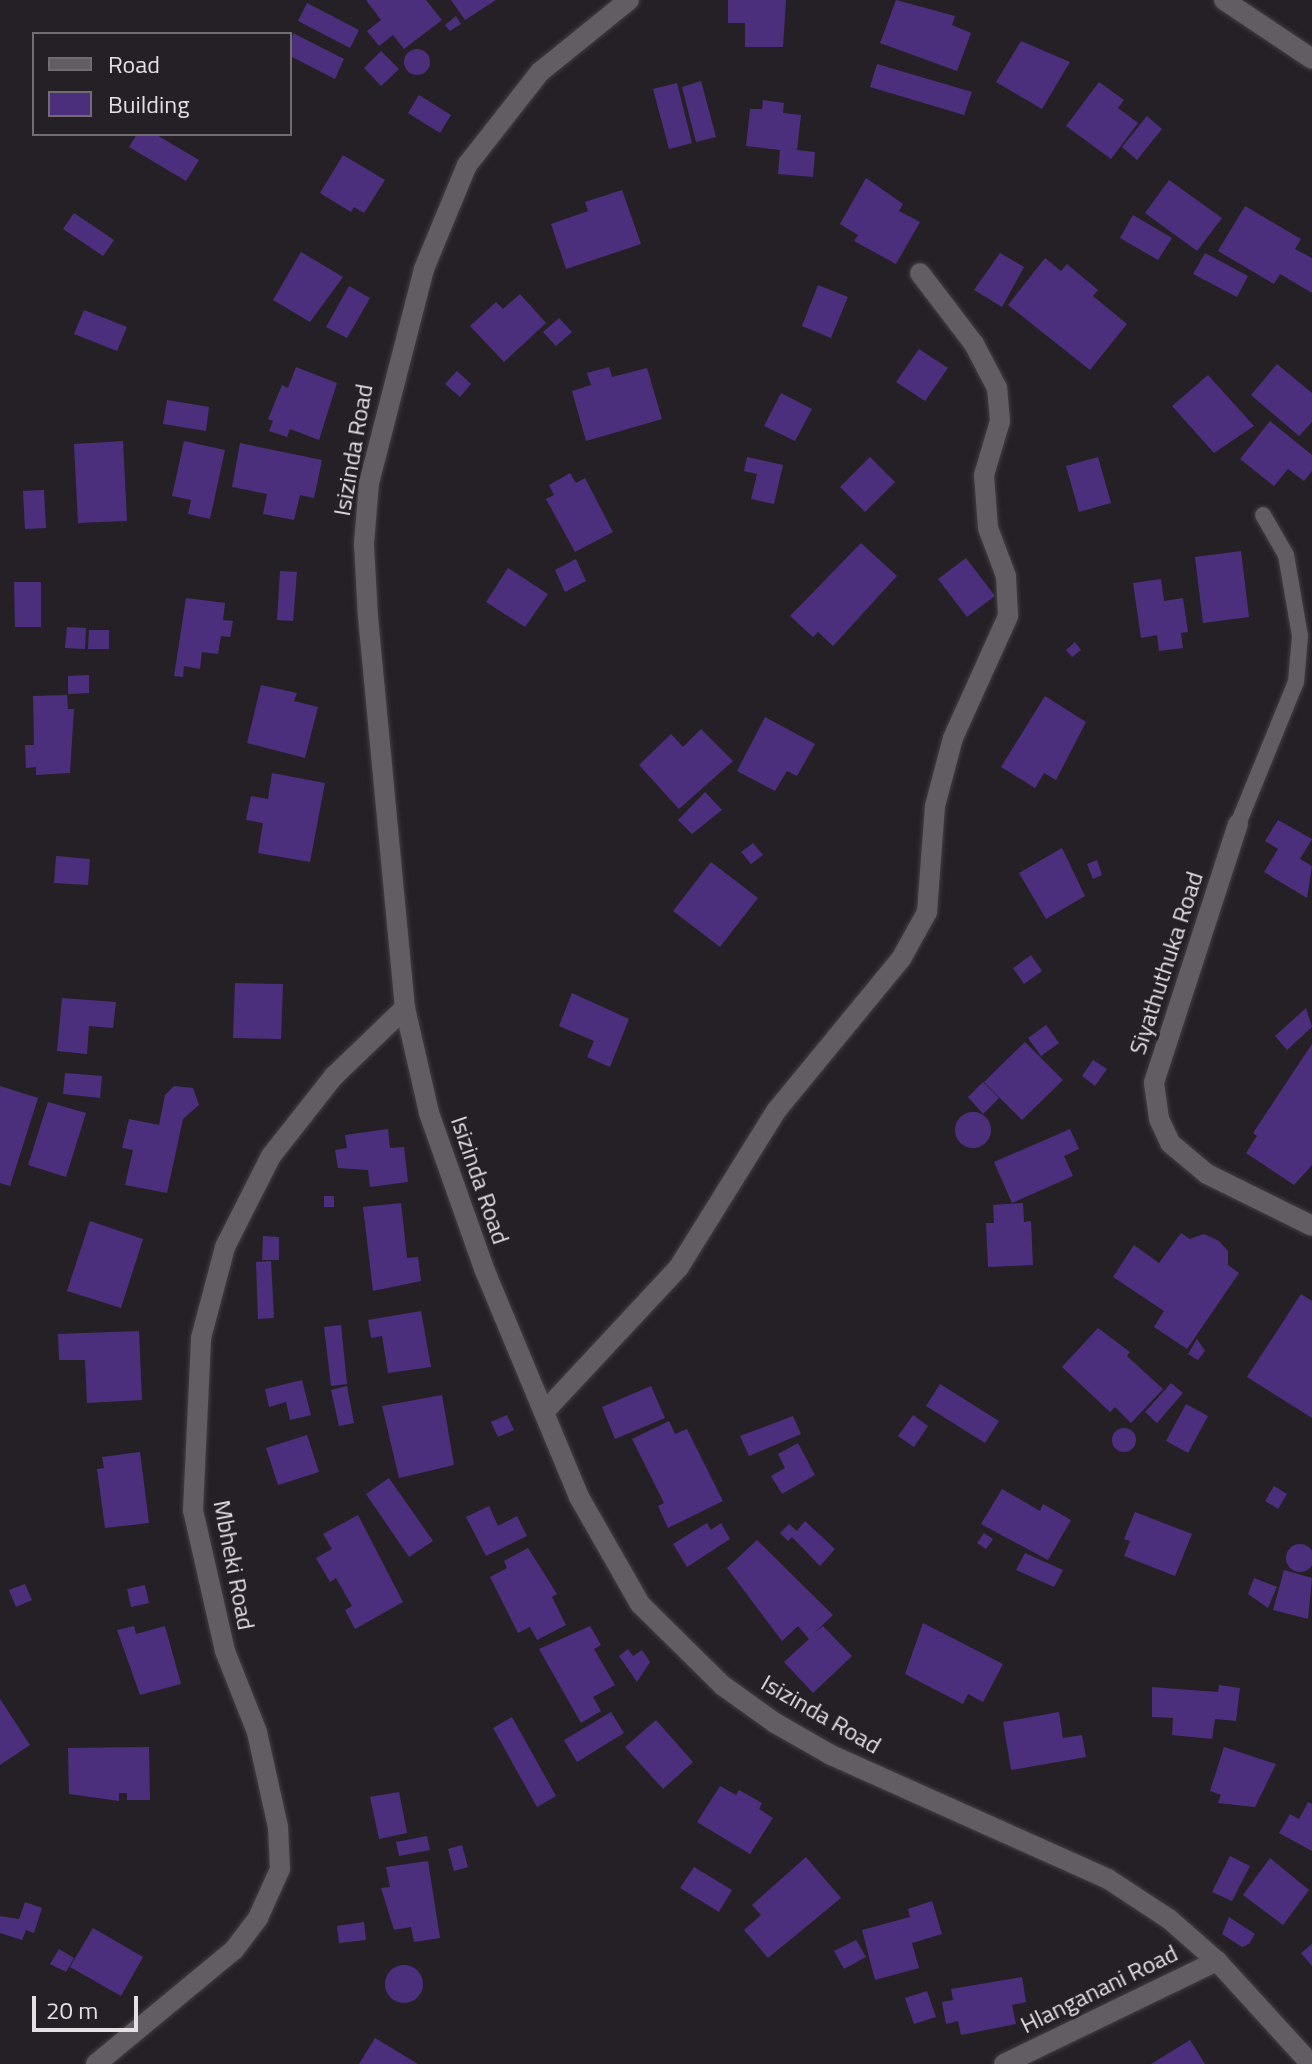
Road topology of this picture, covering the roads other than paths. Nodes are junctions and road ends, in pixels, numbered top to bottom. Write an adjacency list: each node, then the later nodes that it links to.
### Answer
1 (629, 0): 7 (street, Isizinda Road)
2 (1224, 0): 3 (street)
3 (1312, 59)
4 (920, 273): 9 (street)
5 (1263, 515): 6 (lane)
6 (1238, 824): 8 (street, Siyathuthuka Road)
7 (405, 1008): 9 (street, Isizinda Road); 11 (street, Mbheki Road)
8 (1312, 1226)
9 (544, 1412): 10 (street, Isizinda Road)
10 (1217, 1961): 12 (street, Hlanganani Road); 13 (street, Isizinda Road)
11 (96, 2064)
12 (1004, 2064)
13 (1311, 2064)

